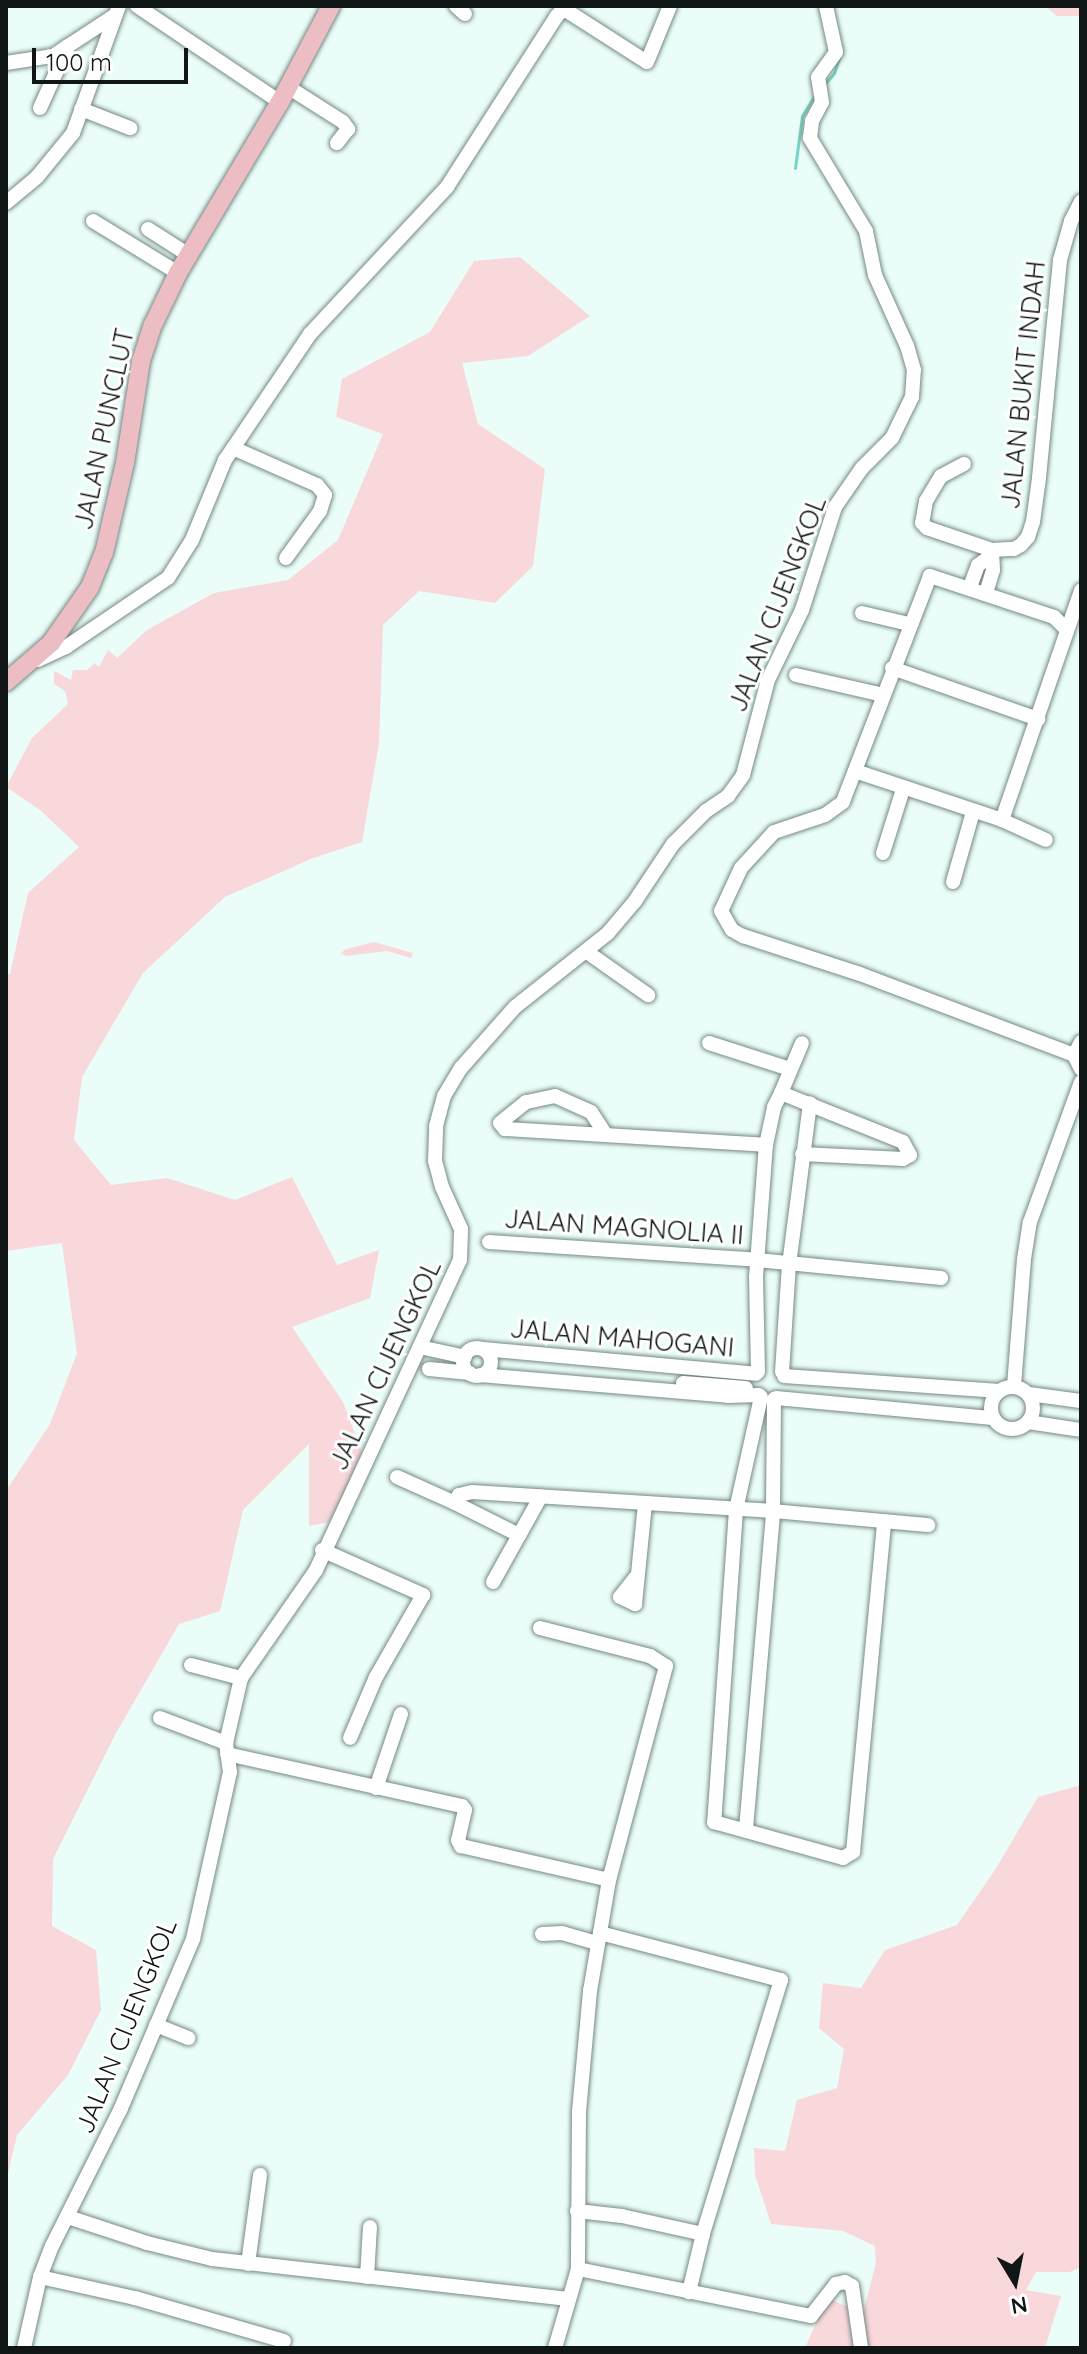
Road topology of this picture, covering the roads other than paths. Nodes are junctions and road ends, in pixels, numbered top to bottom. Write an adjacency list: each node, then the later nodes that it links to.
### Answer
1 (137, 6): 9 (street)
2 (331, 6): 9 (main road, JALAN PUNCLUT)
3 (670, 6): 5 (street)
4 (826, 6): 43 (street, JALAN CIJENGKOL)
5 (565, 7): 20 (street)
6 (117, 11): 7 (street); 11 (street)
7 (68, 46): 8 (street); 10 (street)
8 (6, 63)
9 (284, 95): 13 (street); 18 (main road, JALAN PUNCLUT)
10 (40, 108)
11 (81, 109): 12 (street); 15 (street)
12 (130, 128)
13 (337, 143)
14 (1081, 201): 22 (street, JALAN BUKIT INDAH)
15 (6, 203)
16 (93, 221): 19 (street)
17 (148, 229): 18 (street)
18 (190, 256): 19 (main road, JALAN PUNCLUT)
19 (178, 273): 30 (main road, JALAN PUNCLUT)
20 (233, 448): 23 (street); 30 (street)
21 (964, 464): 22 (street)
22 (991, 554): 24 (street); 26 (street)
23 (286, 558)
24 (970, 587): 26 (street); 28 (street)
25 (1081, 590): 29 (street)
26 (986, 593): 29 (street)
27 (862, 613): 28 (street)
28 (909, 624): 31 (street)
29 (1067, 630): 35 (street)
30 (32, 663): 33 (main road, JALAN PUNCLUT)
31 (892, 668): 34 (street); 35 (street)
32 (796, 675): 34 (street)
33 (6, 682)
34 (883, 695): 36 (street)
35 (1038, 719): 39 (street)
36 (855, 771): 37 (street); 47 (street)
37 (903, 789): 38 (street); 41 (street)
38 (973, 812): 39 (street); 42 (street)
39 (1002, 820): 40 (street)
40 (1046, 840)
41 (883, 853)
42 (953, 882)
43 (587, 952): 44 (street); 59 (street, JALAN CIJENGKOL)
44 (648, 995)
45 (709, 1043): 48 (street)
46 (802, 1043): 48 (street)
47 (1079, 1055)
48 (790, 1069): 50 (street)
49 (1081, 1082): 64 (street)
50 (781, 1093): 51 (street); 53 (street)
51 (810, 1103): 54 (street); 54 (street)
52 (606, 1135): 52 (street); 53 (street)
53 (766, 1145): 56 (street)
54 (802, 1154): 57 (street)
55 (489, 1242): 56 (street, JALAN MAGNOLIA II)
56 (757, 1260): 57 (street, JALAN MAGNOLIA II); 62 (street)
57 (789, 1265): 58 (street, JALAN MAGNOLIA II); 62 (street)
58 (941, 1278)
59 (420, 1347): 60 (street); 77 (street, JALAN CIJENGKOL)
60 (483, 1365): 61 (street); 62 (street)
61 (429, 1369)
62 (769, 1385): 64 (street); 64 (street); 72 (street); 73 (street)
63 (1029, 1394): 64 (street); 65 (street); 66 (street)
64 (998, 1401): 66 (street)
65 (1081, 1401)
66 (1028, 1422): 67 (street)
67 (1081, 1430)
68 (397, 1477): 70 (street)
69 (541, 1496): 70 (street); 71 (street); 76 (street)
70 (455, 1503): 76 (street)
71 (645, 1504): 72 (street); 78 (street)
72 (736, 1510): 73 (street); 88 (street)
73 (773, 1511): 74 (street); 88 (street)
74 (884, 1521): 75 (street); 88 (street)
75 (928, 1525)
76 (519, 1535): 79 (street)
77 (322, 1550): 82 (street, JALAN CIJENGKOL); 85 (street)
78 (635, 1578)
79 (493, 1582)
80 (540, 1628): 89 (street)
81 (191, 1665): 82 (street)
82 (241, 1678): 86 (street, JALAN CIJENGKOL)
83 (401, 1714): 87 (street)
84 (160, 1718): 86 (street)
85 (350, 1738)
86 (226, 1748): 87 (street); 92 (street, JALAN CIJENGKOL)
87 (376, 1788): 89 (street)
88 (746, 1829)
89 (609, 1880): 91 (street)
90 (542, 1934): 91 (street)
91 (599, 1938): 95 (street); 98 (street)
92 (156, 2025): 93 (street); 96 (street, JALAN CIJENGKOL)
93 (189, 2038)
94 (260, 2175): 99 (street)
95 (577, 2211): 98 (street); 100 (street)
96 (68, 2217): 99 (street); 101 (street, JALAN CIJENGKOL)
97 (370, 2227): 102 (street)
98 (703, 2234): 103 (street)
99 (248, 2264): 102 (street)
100 (578, 2269): 103 (street); 104 (street)
101 (40, 2277): 105 (street); 106 (street, JALAN CIJENGKOL)
102 (367, 2277): 104 (street)
103 (689, 2292): 108 (street)
104 (569, 2299): 107 (street)
105 (284, 2341)
106 (24, 2348)
107 (555, 2348)
108 (861, 2348)

